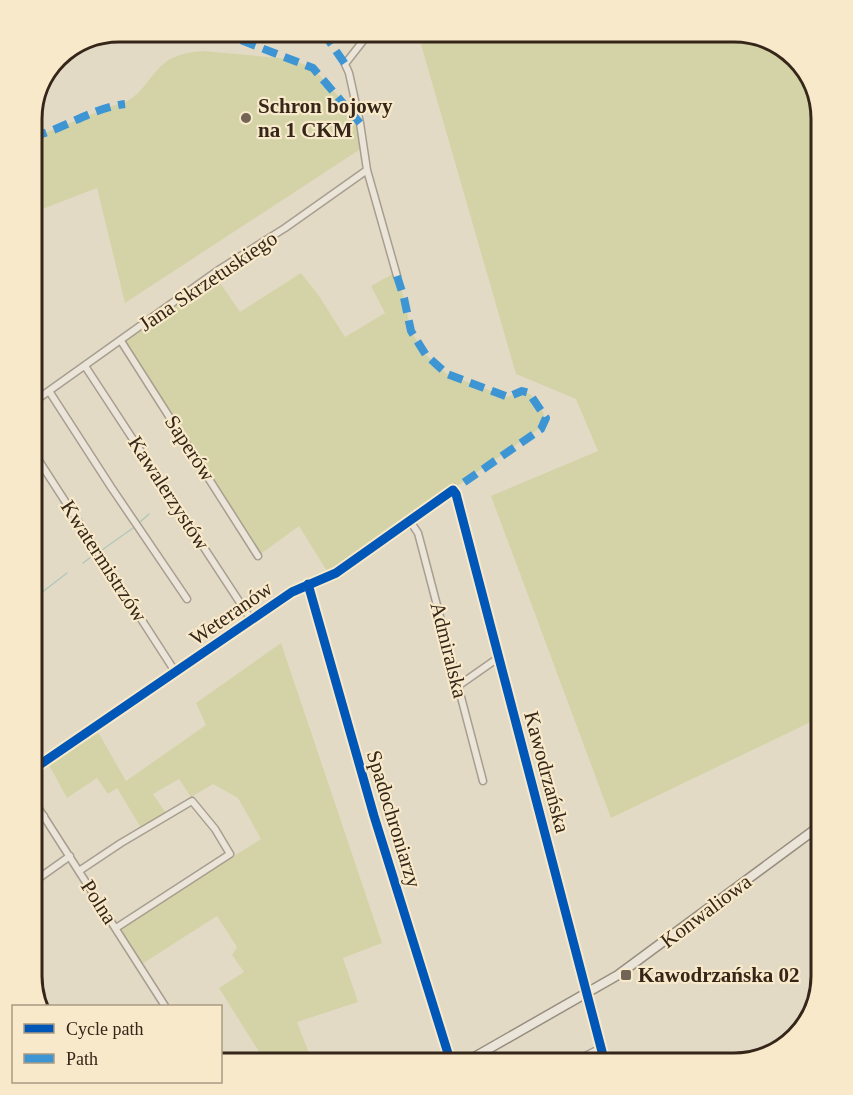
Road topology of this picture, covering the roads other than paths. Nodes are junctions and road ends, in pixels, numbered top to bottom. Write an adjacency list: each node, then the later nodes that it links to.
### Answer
1 (362, 42): 2 (street)
2 (367, 170): 3 (street); 4 (street, Jana Skrzetuskiego)
3 (397, 276)
4 (121, 341): 5 (street, Jana Skrzetuskiego); 11 (street, Saperów)
5 (85, 366): 6 (street, Jana Skrzetuskiego); 14 (street, Kawalerzystów)
6 (50, 391): 7 (street, Jana Skrzetuskiego); 13 (street)
7 (42, 396)
8 (42, 465): 16 (street, Kwatermistrzów)
9 (453, 490): 10 (street, Weteranów); 15 (street, Kawodrzańska)
10 (410, 521): 12 (street, Weteranów); 17 (street, Admiralska)
11 (258, 556)
12 (309, 584): 14 (street, Weteranów); 30 (street, Spadochroniarzy)
13 (187, 599)
14 (252, 621): 16 (street, Weteranów)
15 (498, 658): 17 (street); 27 (street, Kawodrzańska)
16 (176, 673): 18 (street, Weteranów)
17 (458, 686): 19 (street, Admiralska)
18 (42, 763)
19 (483, 780)
20 (42, 813): 21 (street, Polna)
21 (44, 816): 23 (street, Polna)
22 (811, 833): 27 (street, Konwaliowa)
23 (70, 856): 24 (street, Polna); 25 (street)
24 (79, 871): 26 (street, Polna); 26 (street)
25 (42, 877)
26 (116, 928): 28 (street, Polna)
27 (588, 994): 29 (street, Kawodrzańska); 31 (street, Konwaliowa)
28 (164, 1005)
29 (601, 1048): 32 (street); 33 (street, Kawodrzańska)
30 (448, 1053)
31 (482, 1053)
32 (592, 1053)
33 (602, 1053)

